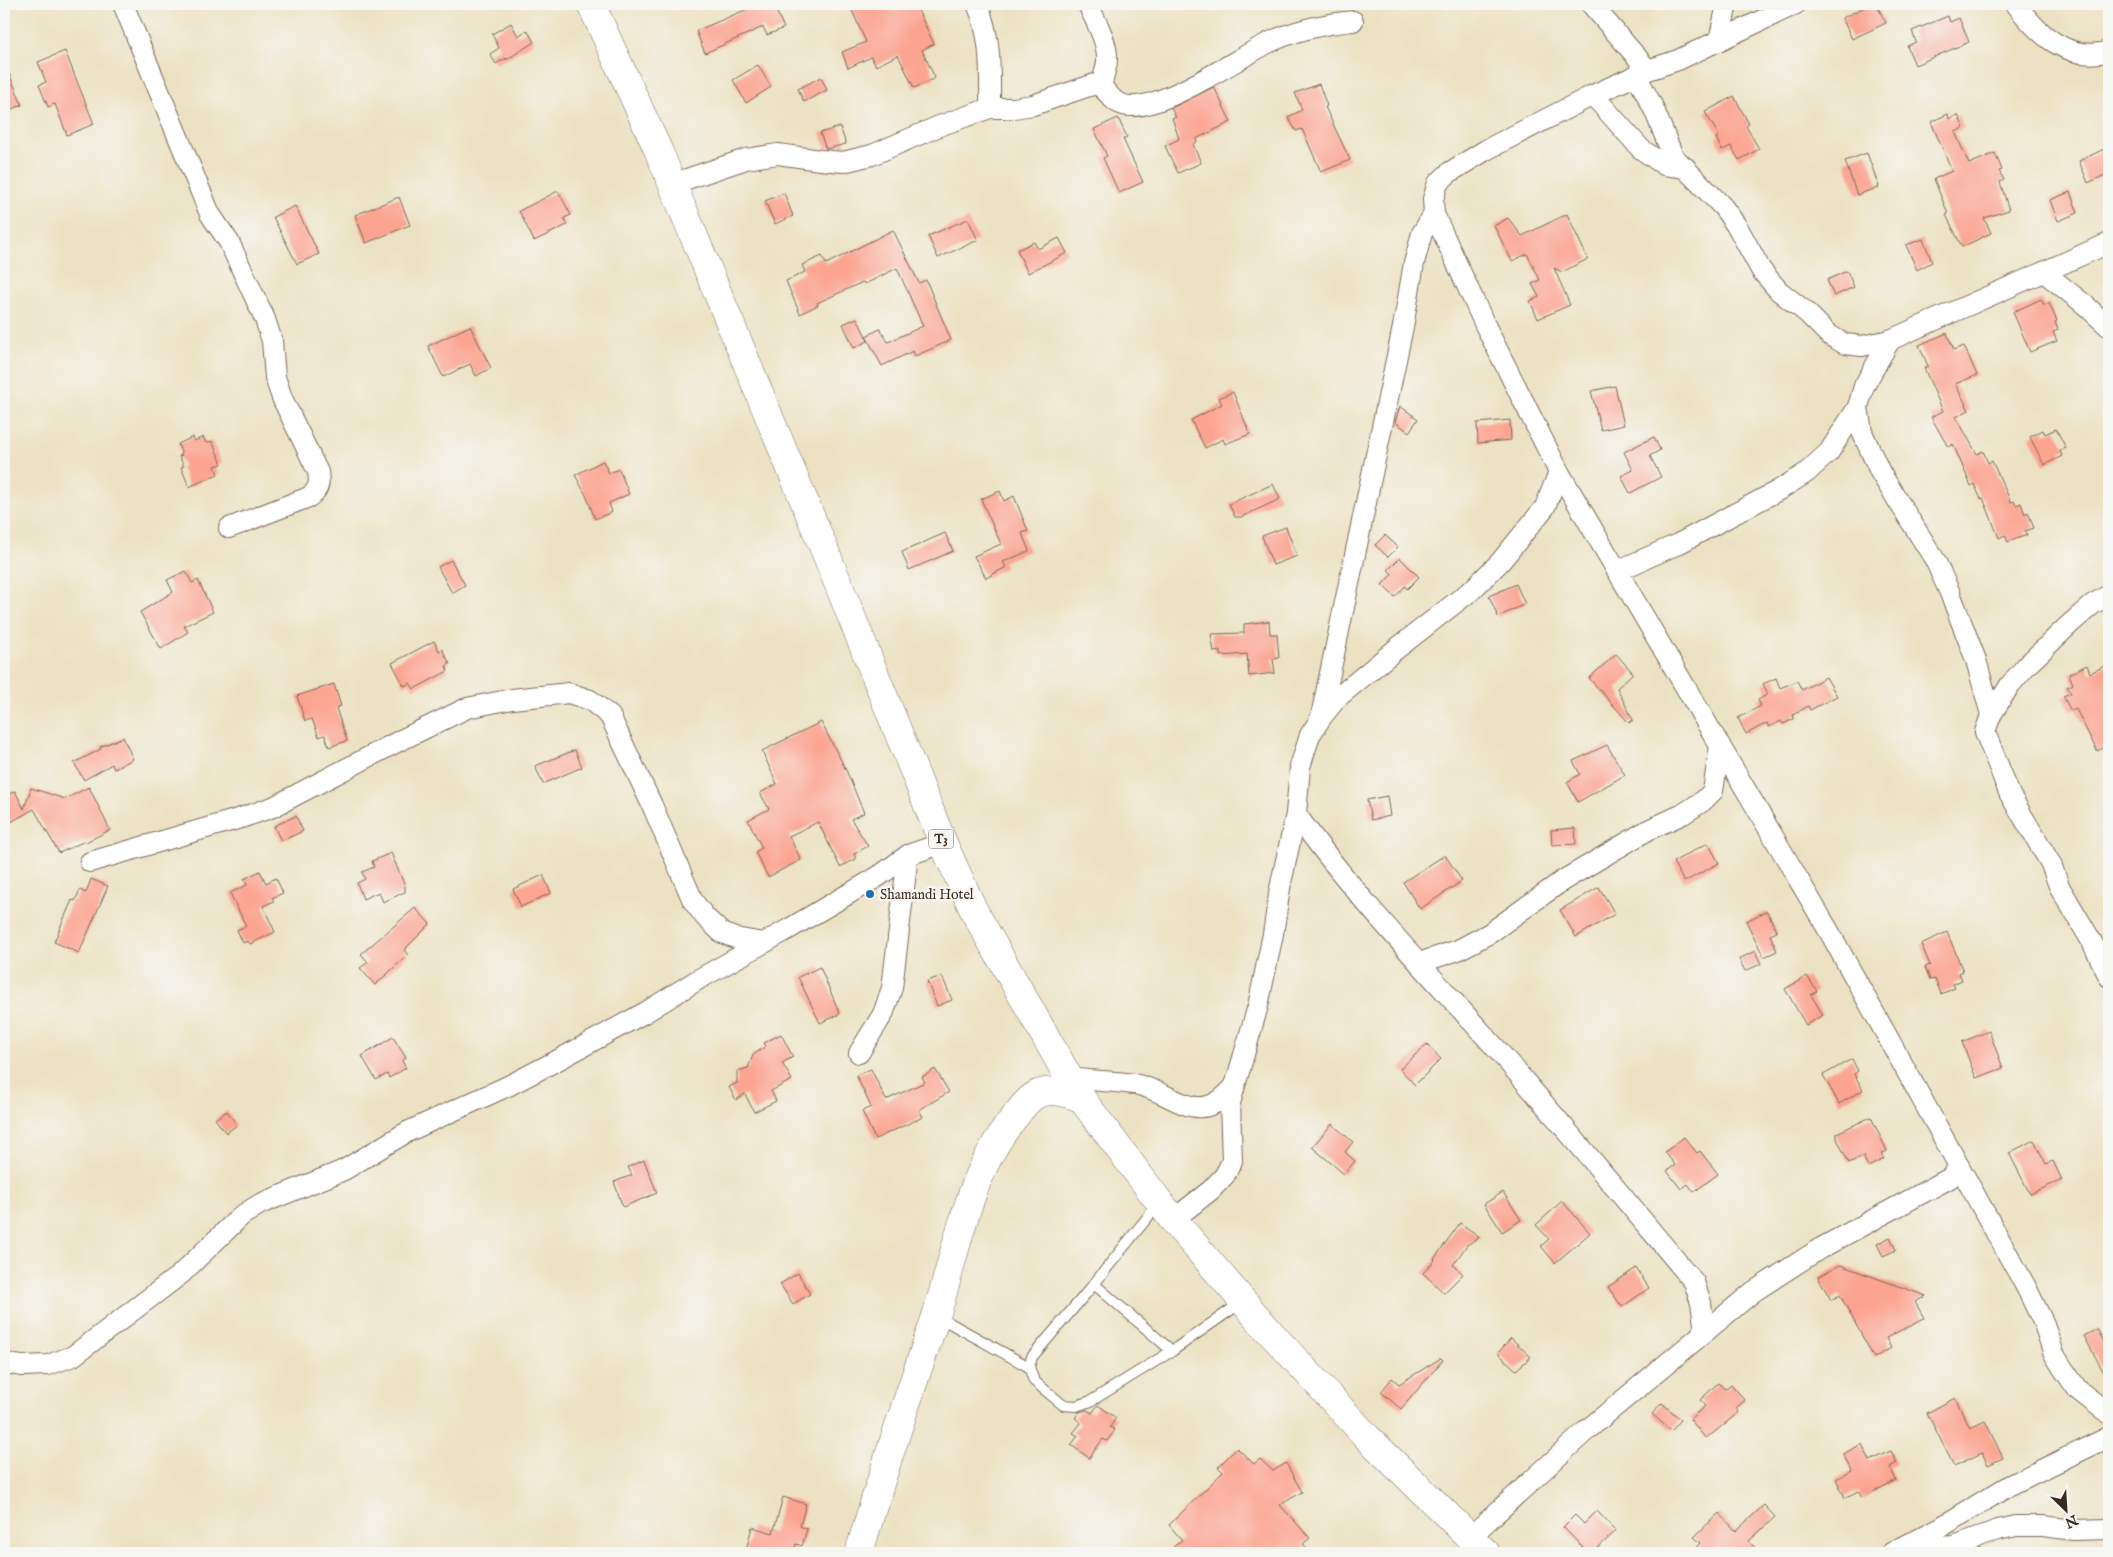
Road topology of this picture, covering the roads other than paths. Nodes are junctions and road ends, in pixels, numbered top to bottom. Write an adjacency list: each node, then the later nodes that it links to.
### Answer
1 (123, 4): 25 (street)
2 (591, 4): 17 (main road, T3)
3 (977, 4): 15 (street)
4 (1088, 4): 13 (street)
5 (1591, 4): 12 (street)
6 (1727, 4): 10 (street)
7 (1796, 4): 10 (street)
8 (2016, 4): 11 (street)
9 (1352, 21): 13 (street)
10 (1718, 42): 12 (street)
11 (2109, 51)
12 (1642, 72): 14 (street); 16 (street)
13 (1102, 87): 15 (street)
14 (1593, 95): 16 (street); 18 (street)
15 (990, 108): 17 (street)
16 (1686, 168): 22 (street)
17 (672, 184): 32 (main road, T3)
18 (1434, 214): 24 (street); 29 (street)
19 (2109, 243): 20 (street)
20 (2045, 273): 21 (street); 22 (street)
21 (2109, 327)
22 (1890, 340): 23 (street)
23 (1858, 407): 26 (street); 28 (street)
24 (1560, 472): 26 (street); 29 (street)
25 (229, 528)
26 (1618, 571): 30 (street)
27 (2109, 595): 28 (street)
28 (1991, 715): 37 (street)
29 (1321, 718): 31 (street)
30 (1720, 745): 36 (street); 41 (street)
31 (1296, 814): 36 (street); 40 (street)
32 (943, 843): 33 (street); 39 (main road, T3)
33 (908, 855): 35 (street); 38 (street)
34 (90, 862): 35 (street)
35 (764, 943): 48 (street)
36 (1419, 964): 46 (street)
37 (2109, 977)
38 (859, 1053)
39 (1075, 1088): 40 (street); 42 (main road, T3); 45 (main road)
40 (1233, 1088): 42 (street)
41 (1959, 1167): 46 (street); 50 (street)
42 (1167, 1211): 43 (lane); 44 (main road, T3)
43 (1094, 1284): 47 (lane); 49 (lane)
44 (1244, 1302): 47 (lane); 53 (main road, T3)
45 (936, 1316): 49 (lane); 55 (main road)
46 (1705, 1331): 53 (street)
47 (1172, 1351): 49 (lane)
48 (4, 1363)
49 (1029, 1367)
50 (2109, 1414)
51 (2109, 1437): 54 (street)
52 (2109, 1529): 54 (street)
53 (1478, 1545)
54 (1896, 1551)
55 (859, 1553)

